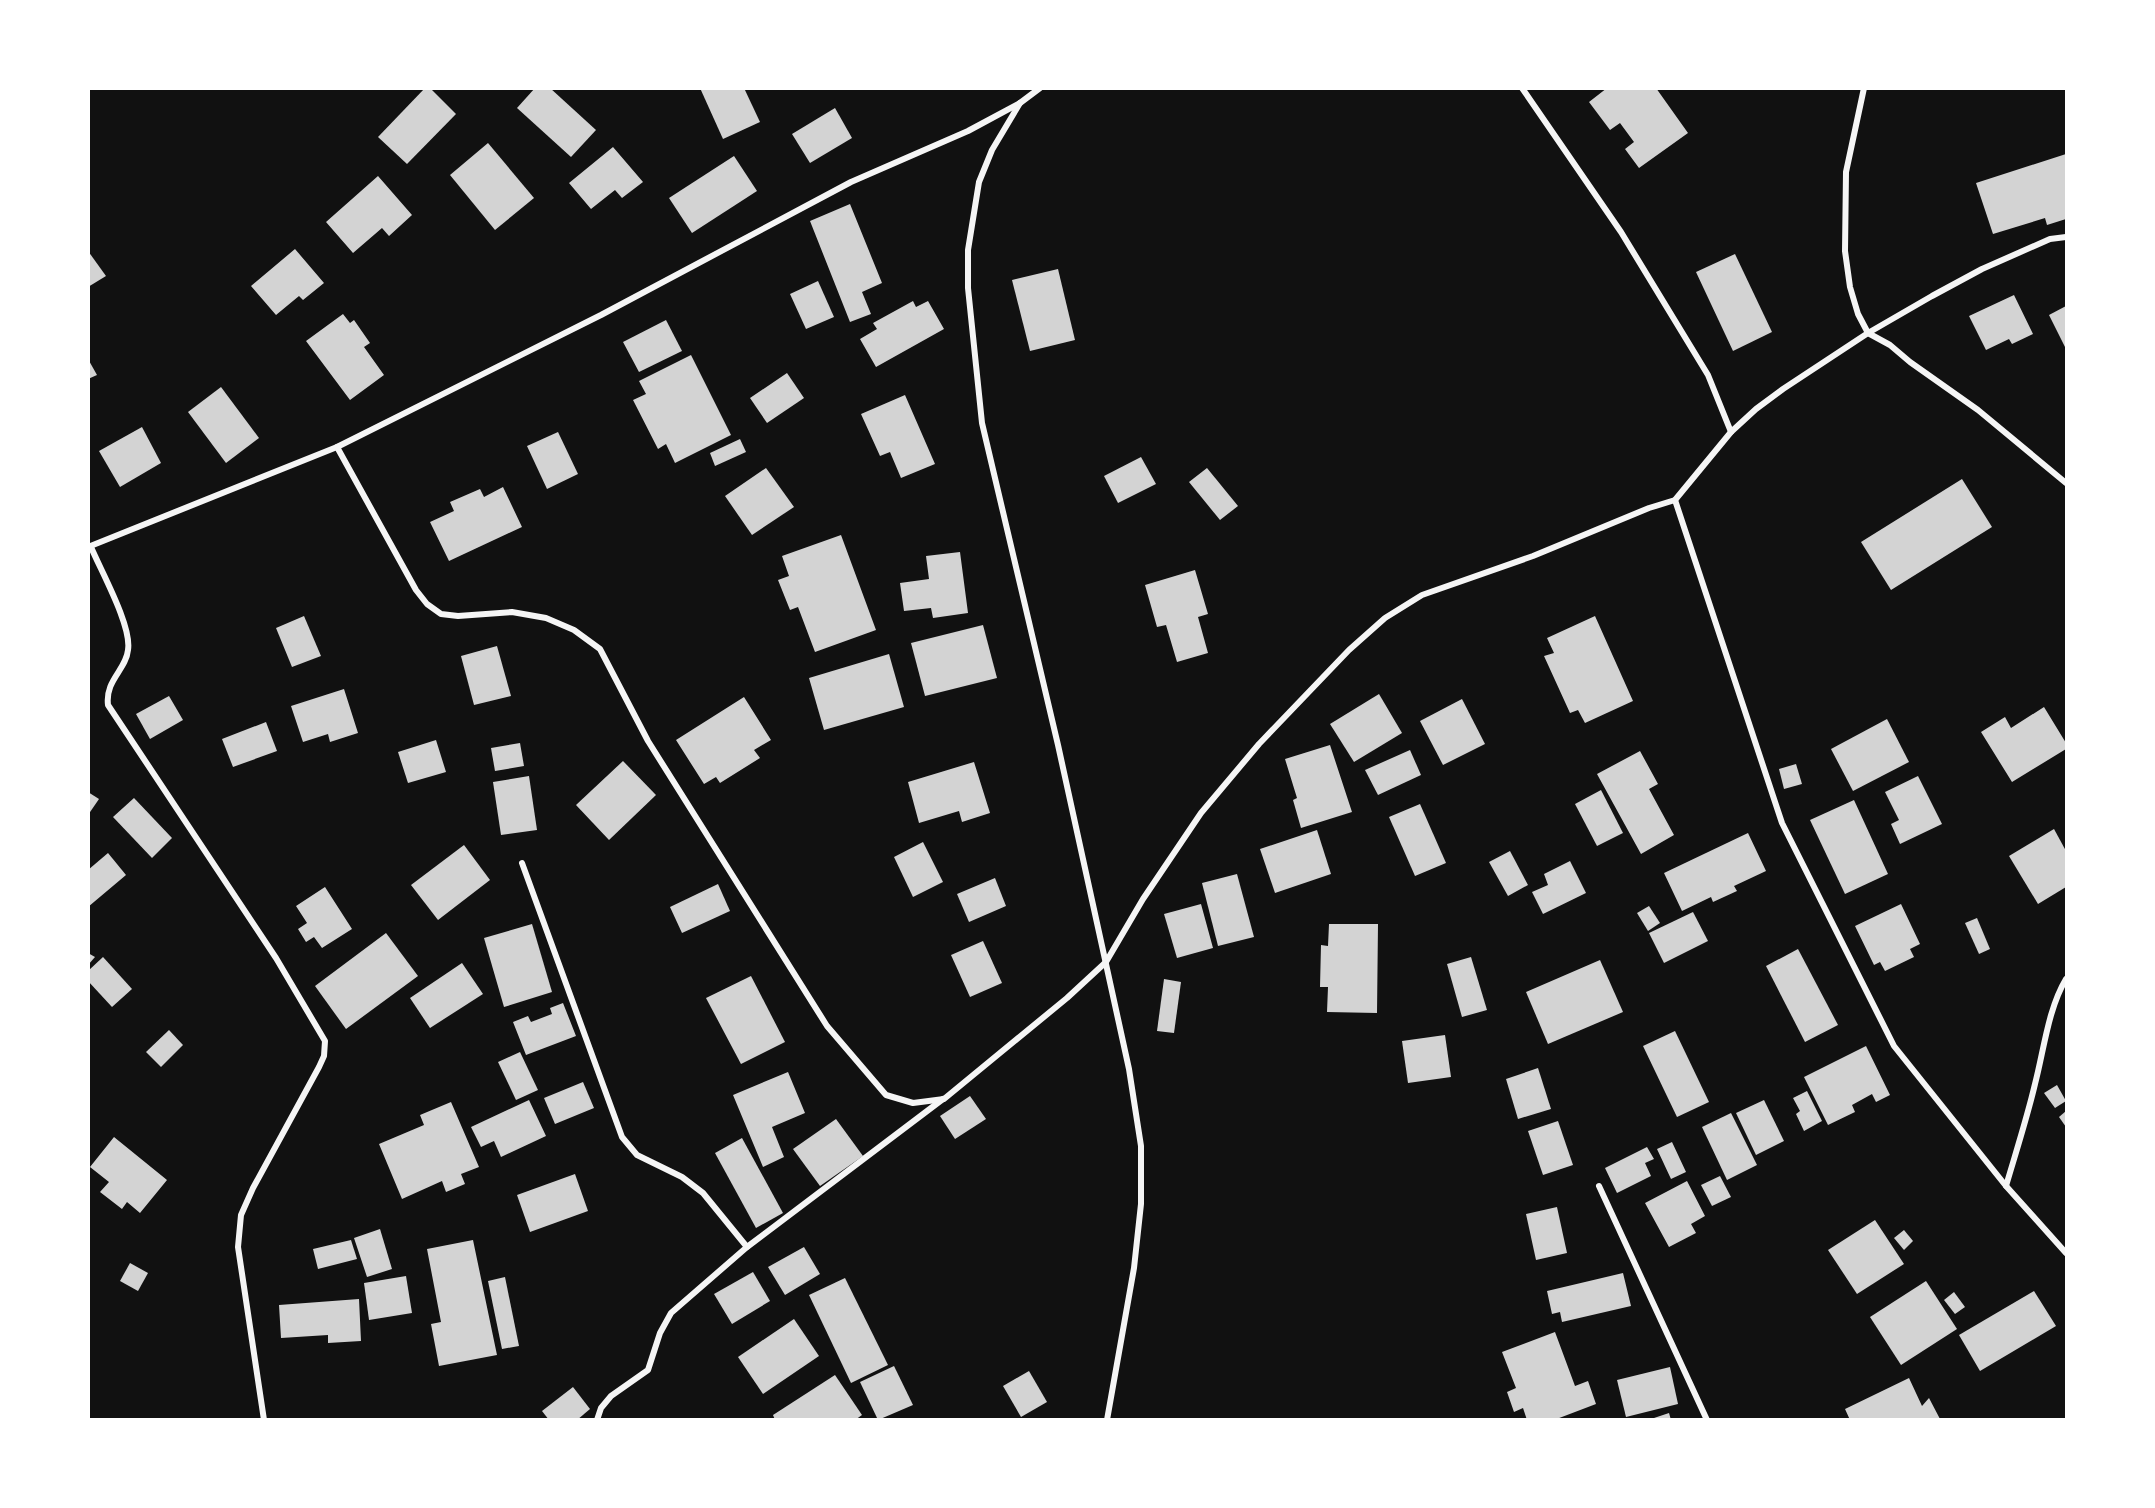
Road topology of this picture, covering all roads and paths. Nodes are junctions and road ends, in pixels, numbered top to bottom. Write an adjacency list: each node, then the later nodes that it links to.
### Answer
1 (1040, 88): 4 (street)
2 (1522, 88): 7 (street)
3 (1864, 88): 6 (street)
4 (1020, 103): 8 (street); 13 (street)
5 (2067, 237): 6 (street)
6 (1868, 333): 7 (street); 9 (street)
7 (1731, 432): 10 (street)
8 (337, 447): 11 (street); 15 (street)
9 (2067, 483)
10 (1675, 500): 13 (street); 17 (street)
11 (89, 547): 20 (street)
12 (522, 863): 18 (street)
13 (1106, 962): 15 (street); 22 (street)
14 (2067, 979): 17 (street)
15 (944, 1099): 18 (street)
16 (1599, 1186): 23 (street)
17 (2006, 1186): 19 (street)
18 (747, 1247): 21 (street)
19 (2067, 1253)
20 (264, 1419)
21 (597, 1419)
22 (1107, 1419)
23 (1707, 1419)

